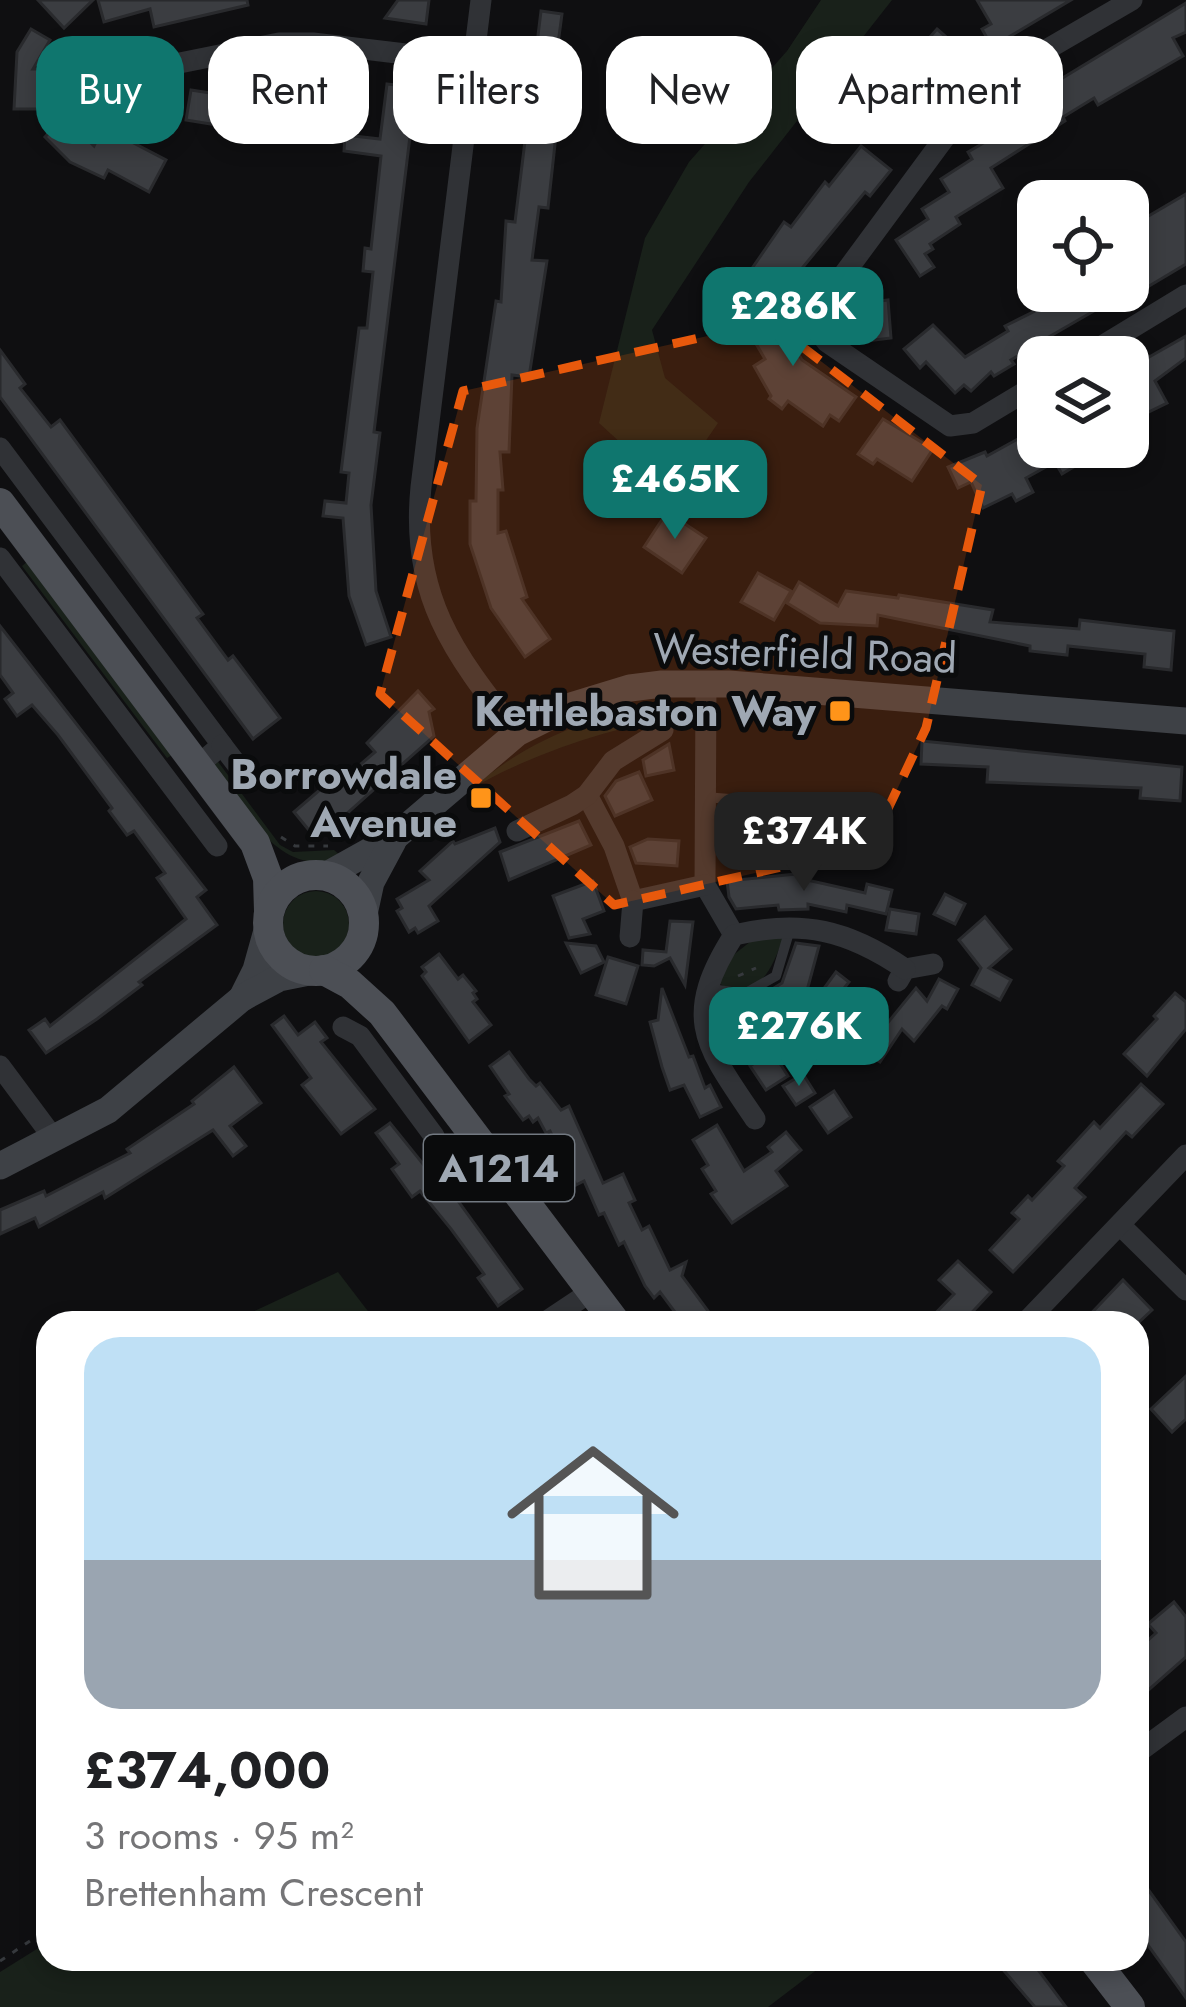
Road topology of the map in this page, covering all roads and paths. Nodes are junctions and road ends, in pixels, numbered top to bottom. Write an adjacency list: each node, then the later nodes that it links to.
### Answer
1 (481, 0): 3 (street)
2 (1132, 0): 9 (street)
3 (476, 36)
4 (393, 52): 5 (street)
5 (184, 62)
6 (463, 144): 19 (street)
7 (1186, 295): 8 (street)
8 (1119, 336)
9 (1017, 395)
10 (0, 448): 14 (street)
11 (0, 503): 12 (main road)
12 (34, 548): 13 (street); 15 (main road)
13 (3, 563): 27 (street)
14 (137, 632): 15 (street); 20 (street)
15 (111, 651): 21 (main road)
16 (706, 684): 17 (main road, Westerfield Road); 19 (main road, Westerfield Road); 24 (street)
17 (1186, 721)
18 (663, 730): 23 (street)
19 (517, 733): 29 (main road, Westerfield Road)
20 (222, 745): 21 (street); 22 (street)
21 (197, 766): 25 (main road)
22 (238, 766)
23 (587, 795): 28 (street); 35 (street)
24 (705, 797): 26 (lane); 34 (street)
25 (221, 798): 27 (street); 30 (main road)
26 (742, 800)
27 (196, 819): 32 (street)
28 (517, 831)
29 (395, 837): 33 (main road, Westerfield Road); 37 (main road, Westerfield Road)
30 (267, 839): 31 (path); 33 (main road); 36 (main road)
31 (338, 845)
32 (217, 846)
33 (317, 875): 36 (main road); 37 (main road)
34 (705, 885): 35 (street); 39 (street)
35 (633, 901): 40 (street)
36 (268, 919): 43 (main road); 45 (main road)
37 (363, 924): 43 (main road); 46 (main road, A1214)
38 (791, 926): 39 (street); 41 (street); 44 (lane)
39 (734, 934): 44 (street)
40 (630, 937)
41 (933, 964)
42 (766, 967): 44 (path)
43 (319, 970): 45 (main road); 46 (main road, A1214)
44 (712, 990): 51 (street)
45 (242, 998): 52 (main road)
46 (388, 1020): 48 (street); 50 (main road, A1214)
47 (343, 1027): 48 (street)
48 (367, 1046): 50 (street)
49 (0, 1066): 52 (street)
50 (453, 1106): 57 (main road, A1214)
51 (758, 1121)
52 (55, 1140): 54 (main road)
53 (1186, 1155): 55 (street)
54 (0, 1166)
55 (1120, 1225): 56 (street); 60 (street)
56 (1186, 1290)
57 (592, 1291): 58 (street); 59 (main road, A1214)
58 (562, 1311)
59 (607, 1311)
60 (1037, 1311)
61 (1186, 1717): 62 (street)
62 (1149, 1744)
63 (36, 1937): 64 (path)
64 (0, 1961)
65 (1103, 1971): 66 (main road)
66 (1130, 2007)

